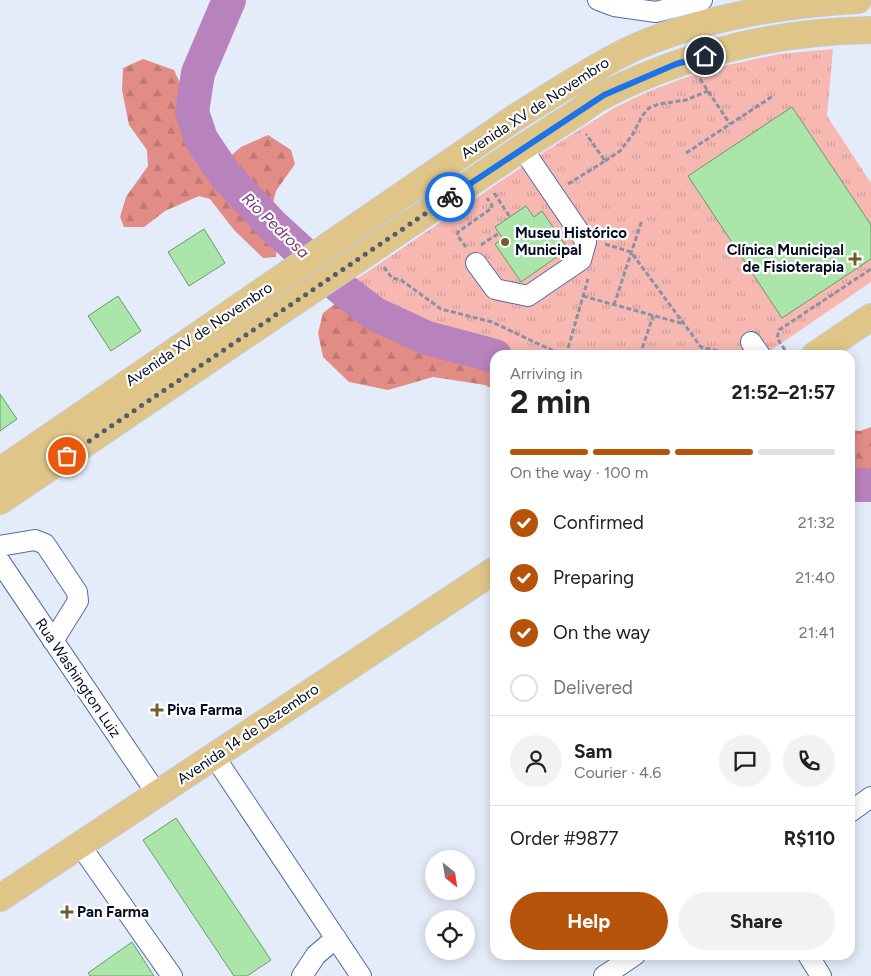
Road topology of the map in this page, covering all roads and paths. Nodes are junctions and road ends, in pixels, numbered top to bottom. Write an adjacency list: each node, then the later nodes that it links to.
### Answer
1 (598, 0): 3 (street)
2 (858, 0): 3 (main road, Avenida XV de Novembro)
3 (705, 8): 5 (street); 37 (main road, Avenida XV de Novembro)
4 (871, 30): 5 (main road, Avenida XV de Novembro)
5 (719, 51): 11 (main road, Avenida XV de Novembro)
6 (699, 77): 7 (path)
7 (708, 91): 9 (path); 13 (path)
8 (773, 96): 9 (path)
9 (730, 124): 12 (path)
10 (585, 132): 13 (path)
11 (522, 148): 22 (street); 38 (main road, Avenida XV de Novembro)
12 (686, 153)
13 (604, 161): 14 (path)
14 (562, 188)
15 (494, 192): 17 (path)
16 (487, 197): 22 (path)
17 (510, 217)
18 (642, 220): 21 (path)
19 (499, 233): 22 (path)
20 (599, 242): 21 (path)
21 (631, 252): 27 (path); 30 (path)
22 (474, 253)
23 (871, 269): 35 (path)
24 (392, 278): 31 (path)
25 (588, 278): 26 (path)
26 (583, 296): 27 (path); 32 (path)
27 (614, 305): 28 (path)
28 (653, 316): 30 (path); 33 (path)
29 (871, 316): 36 (main road)
30 (684, 324): 34 (path)
31 (551, 350)
32 (567, 350)
33 (642, 350)
34 (714, 350)
35 (785, 350)
36 (822, 350)
37 (0, 471)
38 (0, 501)
39 (0, 546): 42 (street)
40 (0, 562): 42 (street, Rua Washington Luiz)
41 (490, 573): 43 (main road, Avenida 14 de Dezembro)
42 (53, 641): 44 (street, Rua Washington Luiz)
43 (214, 756): 44 (main road, Avenida 14 de Dezembro); 49 (street)
44 (157, 794): 47 (main road, Avenida 14 de Dezembro)
45 (871, 798): 46 (street)
46 (855, 809)
47 (80, 845): 48 (main road, Avenida 14 de Dezembro); 52 (street)
48 (0, 898)
49 (336, 938): 53 (street); 54 (street)
50 (628, 960): 55 (street)
51 (811, 960): 56 (street)
52 (172, 976)
53 (302, 976)
54 (362, 976)
55 (604, 976)
56 (821, 976)

